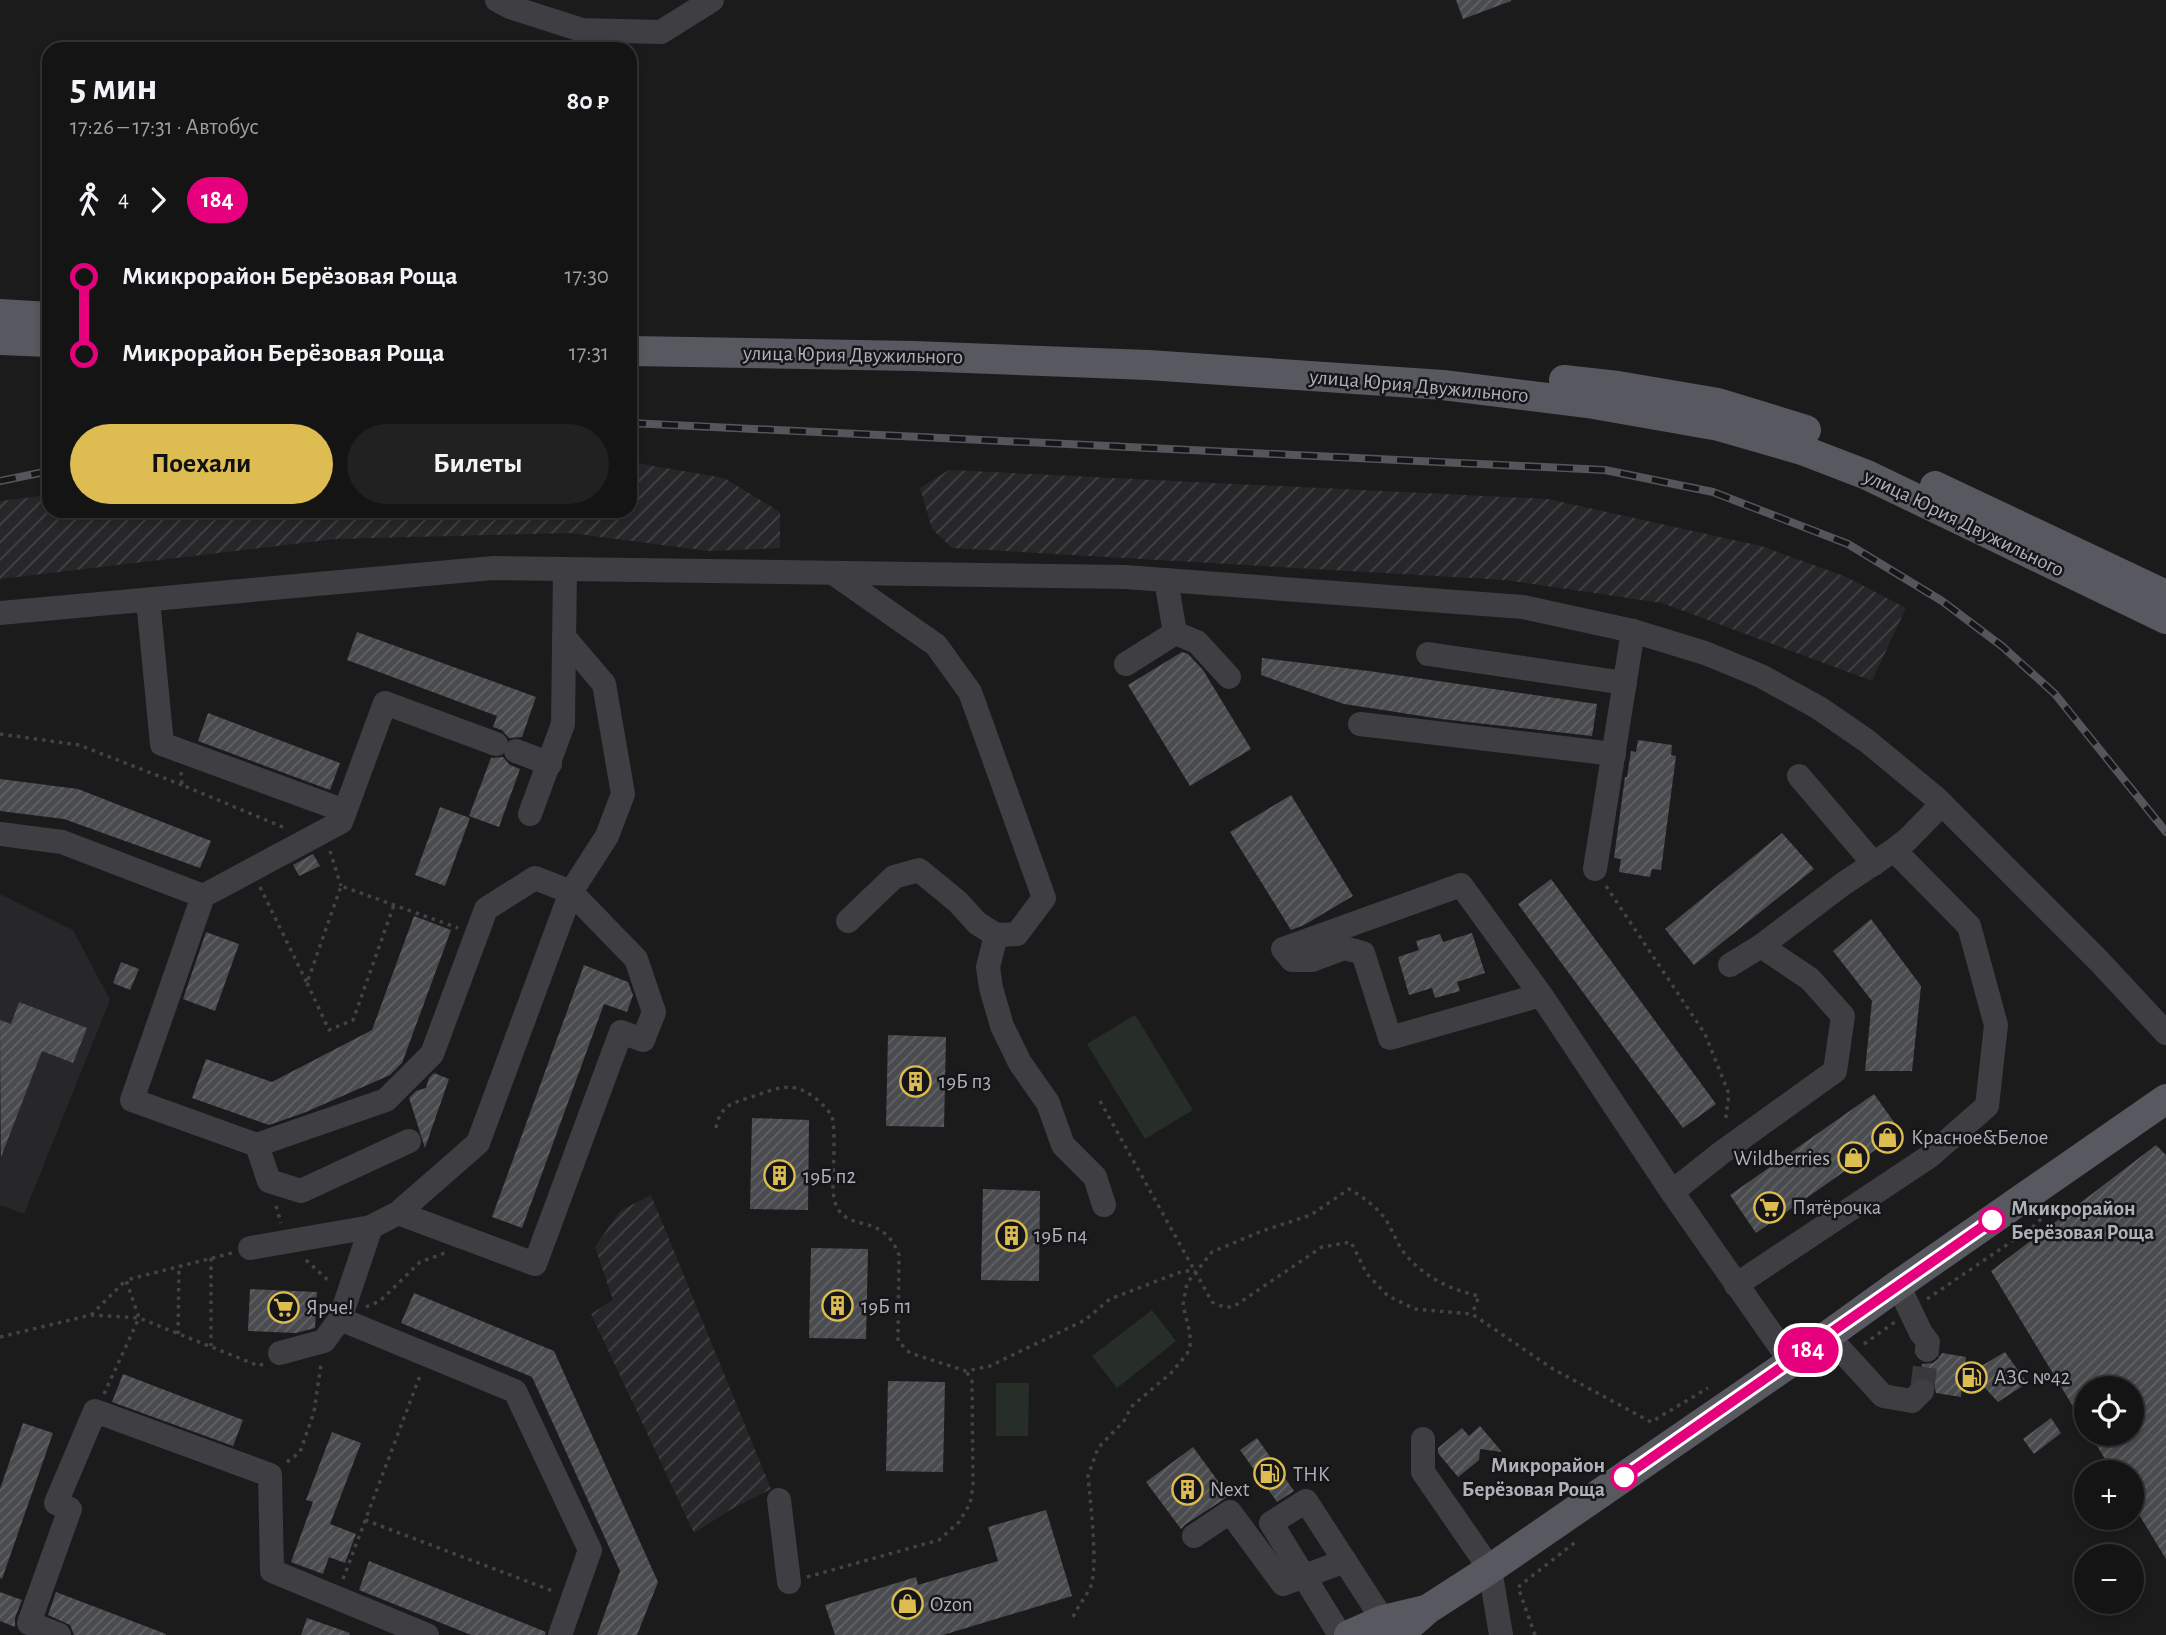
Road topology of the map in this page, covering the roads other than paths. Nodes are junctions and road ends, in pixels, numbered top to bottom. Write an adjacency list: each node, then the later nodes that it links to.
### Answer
1 (497, 0): 2 (street)
2 (712, 0)
3 (0, 314): 4 (main road)
4 (42, 317)
5 (637, 335): 12 (main road, улица Юрия Двужильного)
6 (0, 340): 7 (main road)
7 (42, 342)
8 (637, 351): 15 (main road, улица Юрия Двужильного)
9 (565, 569): 10 (street); 13 (street); 18 (street)
10 (833, 573): 11 (street); 36 (street)
11 (1166, 580): 16 (street); 17 (street)
12 (2166, 595)
13 (148, 600): 14 (street); 28 (street)
14 (0, 613)
15 (2166, 619)
16 (1633, 631): 22 (street); 27 (street)
17 (1175, 633): 20 (street); 21 (street)
18 (564, 637): 25 (street); 33 (street)
19 (1428, 654): 22 (street)
20 (1126, 664)
21 (1229, 677)
22 (1625, 683): 24 (street)
23 (1360, 724): 24 (street)
24 (1614, 754): 32 (street)
25 (550, 764): 28 (street); 29 (street)
26 (1799, 776): 31 (street)
27 (1942, 804): 31 (street); 38 (street)
28 (345, 811): 34 (street)
29 (530, 814)
30 (0, 834): 34 (street)
31 (1884, 857): 37 (street); 51 (street)
32 (1595, 869)
33 (571, 892): 45 (street); 48 (street); 48 (street)
34 (203, 896): 45 (street)
35 (848, 921): 36 (street)
36 (996, 935): 47 (street)
37 (1761, 946): 39 (street); 46 (street)
38 (2099, 961): 41 (street); 42 (street)
39 (1730, 965)
40 (1541, 995): 40 (street); 46 (street)
41 (2166, 1006)
42 (2166, 1033)
43 (2166, 1099): 52 (main road)
44 (409, 1141): 45 (street)
45 (257, 1145)
46 (1672, 1192): 51 (street)
47 (1104, 1205)
48 (398, 1213): 49 (street)
49 (371, 1227): 50 (street); 53 (street)
50 (250, 1248)
51 (1736, 1285): 57 (street)
52 (1898, 1285): 54 (main road); 55 (street)
53 (340, 1319): 56 (street); 69 (street)
54 (1828, 1336): 57 (main road); 58 (street)
55 (1927, 1350)
56 (280, 1353)
57 (1791, 1362): 63 (main road)
58 (1922, 1391)
59 (1423, 1439): 63 (street)
60 (779, 1500): 65 (street)
61 (1194, 1536): 64 (street)
62 (1345, 1561): 64 (street); 64 (street); 66 (street)
63 (1490, 1569): 66 (main road); 72 (street)
64 (1304, 1576): 70 (street)
65 (789, 1583)
66 (1390, 1627): 71 (main road)
67 (60, 1635): 68 (street)
68 (427, 1635)
69 (560, 1635)
70 (1340, 1635)
71 (1349, 1635)
72 (1501, 1635)

